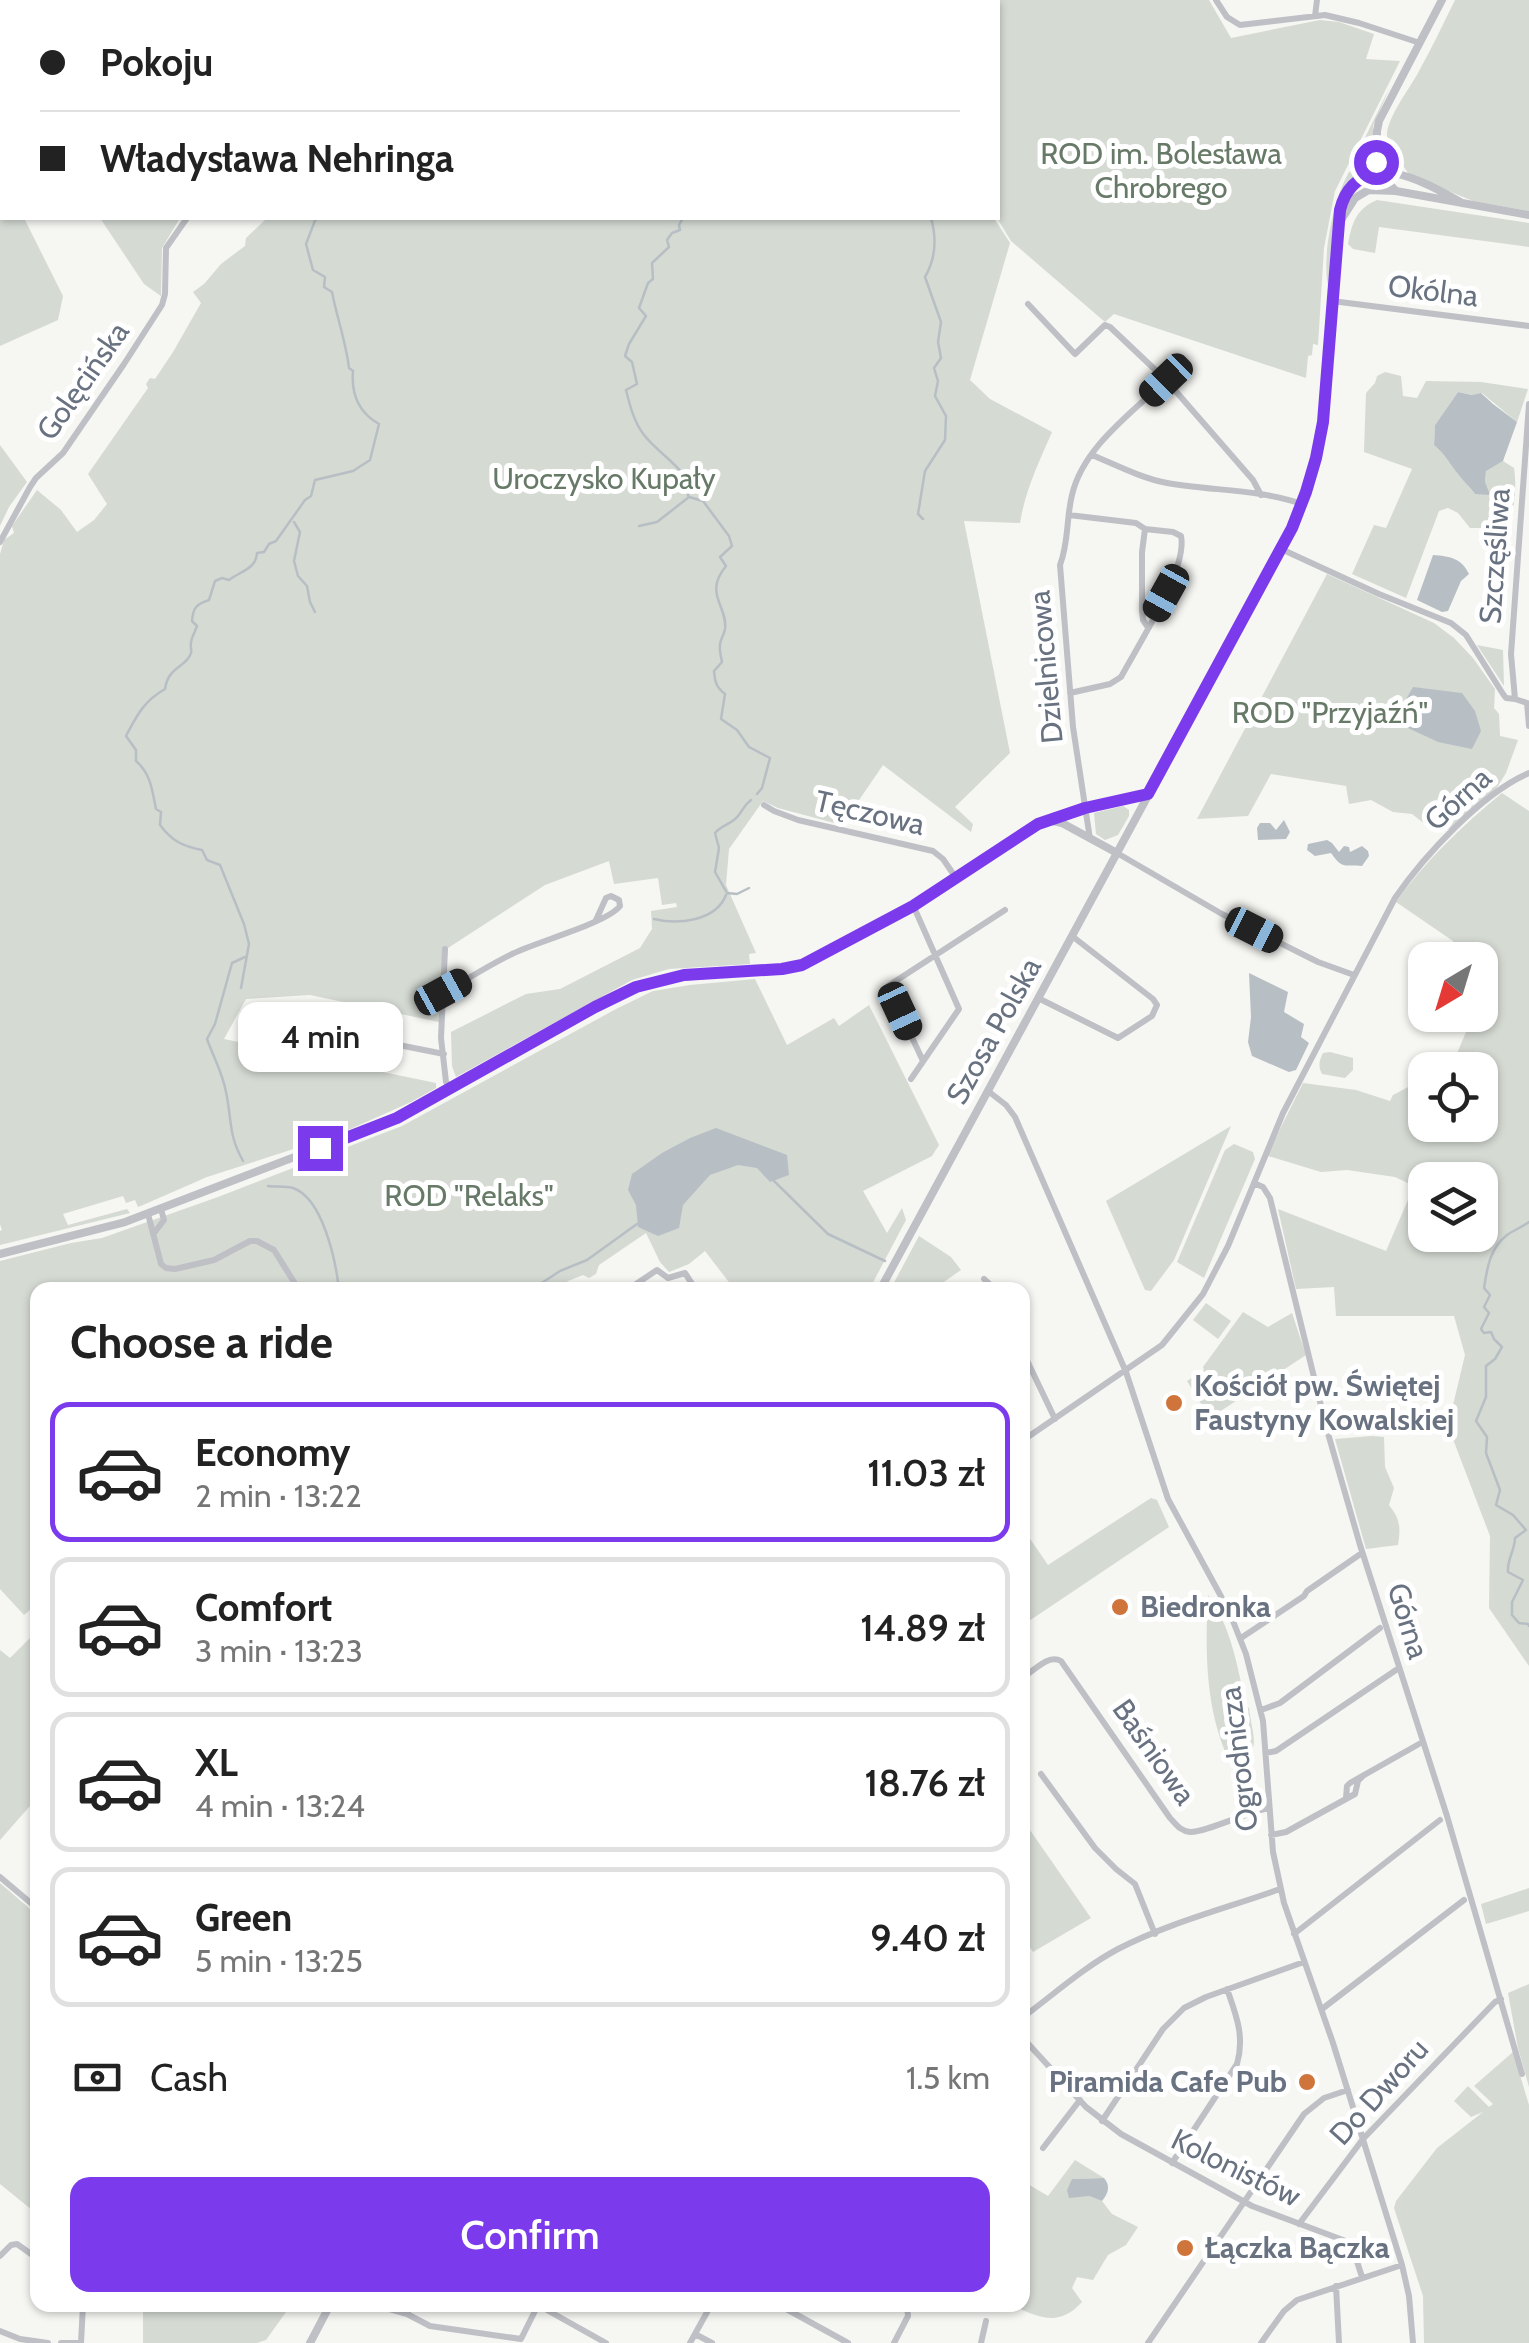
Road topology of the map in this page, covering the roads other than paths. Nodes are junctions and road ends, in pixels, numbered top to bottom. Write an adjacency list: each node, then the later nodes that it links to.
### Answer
1 (1216, 0): 4 (street)
2 (1318, 0): 4 (street)
3 (1442, 0): 5 (street)
4 (1315, 16): 5 (street)
5 (1420, 43): 6 (street)
6 (1382, 173): 7 (street); 8 (street); 9 (street); 12 (street, Szosa Polska)
7 (1369, 190): 8 (street); 12 (street)
8 (1396, 191): 9 (street)
9 (1462, 203): 10 (street)
10 (1529, 215)
11 (187, 220): 23 (street, Golęcińska)
12 (1338, 224): 13 (street, Szosa Polska)
13 (1331, 301): 15 (street, Okólna); 20 (street, Szosa Polska)
14 (1028, 304): 16 (street)
15 (1529, 326)
16 (1166, 380): 18 (street, Dzielnicowa); 19 (street)
17 (1529, 404): 27 (street, Szczęśliwa)
18 (1092, 455): 19 (street); 21 (street, Dzielnicowa)
19 (1261, 495): 20 (street)
20 (1302, 504): 24 (street, Szosa Polska)
21 (1069, 515): 22 (street); 26 (street, Dzielnicowa)
22 (1145, 530): 25 (street); 25 (street)
23 (0, 542)
24 (1281, 548): 27 (street); 31 (street, Szosa Polska)
25 (1148, 627): 26 (street)
26 (1070, 692): 33 (street, Dzielnicowa)
27 (1515, 699): 28 (street)
28 (1528, 703): 29 (street)
29 (1529, 726)
30 (1529, 774): 46 (street, Górna)
31 (1148, 794): 33 (street); 38 (street, Szosa Polska)
32 (764, 805): 39 (street, Tęczowa)
33 (1085, 808): 34 (street); 37 (street, Dzielnicowa)
34 (1063, 814): 35 (street); 36 (street)
35 (1048, 820): 36 (street); 39 (street)
36 (1066, 825): 37 (street)
37 (1090, 839): 38 (street)
38 (1116, 853): 43 (street, Szosa Polska); 46 (street)
39 (956, 878): 40 (street)
40 (913, 906): 45 (street); 53 (street)
41 (1005, 910): 45 (street)
42 (596, 920): 47 (street)
43 (1072, 936): 48 (street, Szosa Polska); 48 (street)
44 (445, 948): 47 (street)
45 (936, 955): 51 (street); 51 (street)
46 (1354, 975): 55 (street, Górna)
47 (443, 992): 50 (street)
48 (1038, 998): 54 (street, Szosa Polska)
49 (243, 1014): 50 (street)
50 (444, 1054): 53 (street)
51 (923, 1061): 52 (street)
52 (911, 1079)
53 (450, 1088): 56 (street)
54 (988, 1091): 64 (street, Szosa Polska); 67 (street, Ogrodnicza)
55 (1254, 1182): 67 (street, Górna); 90 (street, Górna)
56 (161, 1208): 57 (street); 58 (street)
57 (148, 1214): 58 (street); 59 (street)
58 (153, 1234): 61 (street)
59 (0, 1254)
60 (984, 1279): 65 (street)
61 (294, 1282)
62 (639, 1282): 63 (street)
63 (691, 1282)
64 (884, 1282)
65 (987, 1282)
66 (1030, 1367): 68 (street)
67 (1126, 1372): 68 (street, Górna); 72 (street, Ogrodnicza)
68 (1055, 1419): 69 (street, Górna)
69 (1030, 1436)
70 (1359, 1554): 72 (street)
71 (1380, 1628): 75 (street)
72 (1241, 1638): 75 (street, Ogrodnicza)
73 (1396, 1670): 77 (street)
74 (1030, 1672): 79 (street, Baśniowa)
75 (1261, 1710): 77 (street, Ogrodnicza)
76 (1419, 1744): 81 (street)
77 (1266, 1753): 79 (street, Ogrodnicza)
78 (1041, 1774): 86 (street)
79 (1269, 1808): 81 (street, Ogrodnicza)
80 (1440, 1820): 87 (street)
81 (1271, 1835): 83 (street, Ogrodnicza)
82 (0, 1877): 85 (street)
83 (1280, 1888): 86 (street); 87 (street, Ogrodnicza)
84 (1464, 1900): 91 (street)
85 (30, 1901)
86 (1155, 1934): 92 (street)
87 (1294, 1934): 88 (street, Ogrodnicza)
88 (1304, 1962): 89 (street); 91 (street, Ogrodnicza)
89 (1227, 1989): 97 (street); 100 (street)
90 (1501, 1998): 94 (street, Górna); 98 (street, Do Dworu)
91 (1322, 2009): 95 (street, Ogrodnicza)
92 (1030, 2012)
93 (1030, 2046): 96 (street, Kolonistów)
94 (1522, 2074)
95 (1348, 2090): 98 (street, Ogrodnicza); 101 (street)
96 (1080, 2100): 97 (street, Kolonistów); 99 (street)
97 (1102, 2121): 100 (street, Kolonistów)
98 (1363, 2138): 102 (street, Do Dworu); 105 (street, Ogrodnicza)
99 (1043, 2148)
100 (1172, 2163): 101 (street, Kolonistów)
101 (1244, 2202): 102 (street, Kolonistów); 130 (street)
102 (1298, 2224): 106 (street, Kolonistów)
103 (30, 2253): 104 (street)
104 (0, 2256)
105 (1402, 2265): 106 (street); 133 (street, Ogrodnicza)
106 (1362, 2278): 107 (street)
107 (1336, 2286): 131 (street); 132 (street)
108 (83, 2312): 122 (street)
109 (326, 2312): 123 (street)
110 (399, 2312): 116 (street)
111 (535, 2312): 116 (street)
112 (551, 2312): 124 (street)
113 (708, 2312): 119 (street)
114 (791, 2312): 127 (street)
115 (908, 2312): 128 (street)
116 (406, 2314)
117 (986, 2321): 129 (street)
118 (0, 2331): 120 (street)
119 (695, 2334): 125 (street); 126 (street)
120 (48, 2343)
121 (61, 2343): 122 (street)
122 (81, 2343)
123 (310, 2343)
124 (606, 2343)
125 (690, 2343)
126 (712, 2343)
127 (848, 2343)
128 (894, 2343)
129 (981, 2343)
130 (1148, 2343)
131 (1262, 2343)
132 (1339, 2343)
133 (1412, 2343)

